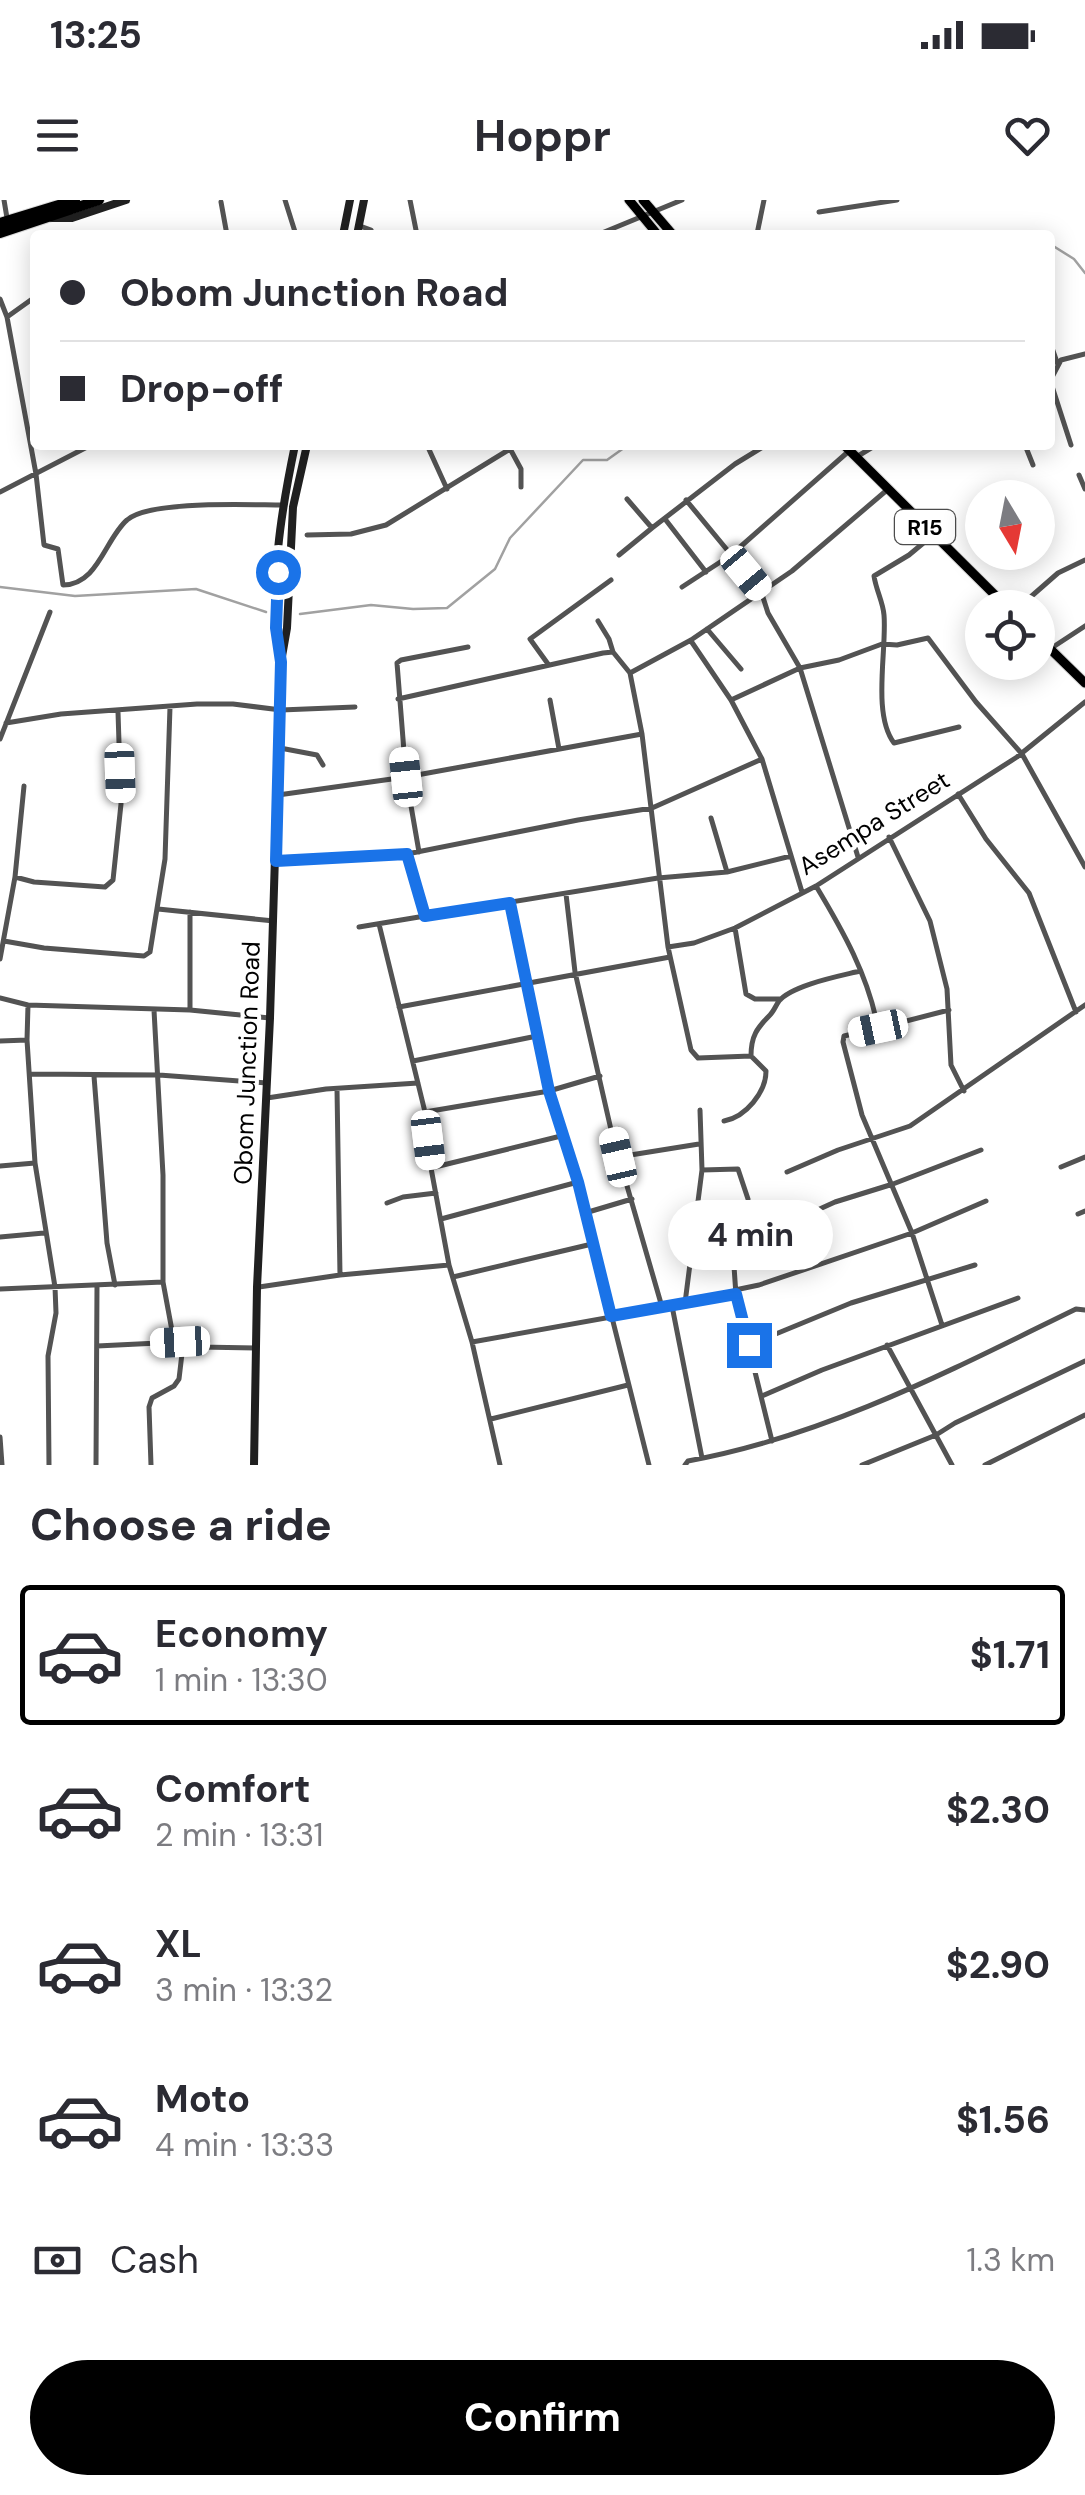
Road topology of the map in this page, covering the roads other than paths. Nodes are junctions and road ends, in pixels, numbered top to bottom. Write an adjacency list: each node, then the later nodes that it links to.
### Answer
1 (4, 200): 20 (street)
2 (53, 200): 18 (main road)
3 (75, 200): 18 (highway)
4 (126, 200): 18 (main road)
5 (286, 200): 22 (street)
6 (350, 200): 23 (main road)
7 (364, 200): 24 (main road)
8 (410, 200): 25 (street)
9 (629, 200): 19 (main road)
10 (644, 200): 16 (main road)
11 (682, 200): 16 (street)
12 (764, 200): 29 (street)
13 (896, 200): 17 (street)
14 (94, 202): 18 (highway)
15 (221, 202): 21 (street)
16 (653, 212): 19 (street); 28 (main road)
17 (819, 212)
18 (44, 214): 20 (highway); 30 (highway)
19 (641, 216): 26 (street); 27 (main road)
20 (4, 222)
21 (226, 230)
22 (295, 230)
23 (344, 230)
24 (358, 230)
25 (416, 230)
26 (609, 230)
27 (654, 230)
28 (669, 230)
29 (758, 230)
30 (0, 233)
31 (0, 299): 33 (street)
32 (30, 300): 33 (street)
33 (6, 317): 39 (street)
34 (1085, 354): 36 (street)
35 (1055, 356): 36 (street)
36 (1058, 364): 37 (street)
37 (1055, 370)
38 (1055, 395): 40 (street)
39 (30, 443)
40 (1072, 445)
41 (31, 450): 52 (street)
42 (82, 450): 52 (street)
43 (295, 450): 61 (main road, Obom Junction Road)
44 (306, 450): 85 (main road, Obom Junction Road)
45 (428, 450): 55 (street)
46 (505, 450): 55 (street)
47 (511, 450): 54 (street)
48 (759, 450): 60 (street)
49 (1027, 450): 51 (street)
50 (850, 451): 56 (main road, R15); 66 (street)
51 (1033, 464)
52 (36, 474): 58 (street); 61 (street)
53 (1080, 475): 57 (street)
54 (521, 487)
55 (447, 489): 65 (street)
56 (887, 490): 64 (main road, R15); 74 (street)
57 (1085, 490)
58 (0, 492)
59 (627, 500): 63 (street)
60 (686, 500): 62 (street); 66 (street)
61 (282, 505): 85 (main road, Obom Junction Road)
62 (664, 518): 63 (street); 69 (street)
63 (652, 528): 67 (street)
64 (933, 534): 72 (main road, R15); 80 (street)
65 (307, 535)
66 (731, 554): 69 (street); 74 (street)
67 (618, 555)
68 (1085, 560): 73 (street)
69 (706, 572): 71 (street)
70 (611, 580): 86 (street)
71 (682, 587)
72 (990, 590)
73 (1039, 590)
74 (761, 591): 78 (street); 87 (street)
75 (50, 612): 99 (street)
76 (598, 620): 83 (street)
77 (1085, 626): 81 (street)
78 (707, 629): 79 (street); 88 (street)
79 (691, 640): 89 (street); 93 (street)
80 (882, 644): 87 (street); 100 (street); 105 (street)
81 (1055, 646)
82 (468, 647): 91 (street)
83 (612, 652): 86 (street); 89 (street)
84 (1055, 654): 90 (main road)
85 (281, 662): 97 (main road, Obom Junction Road)
86 (548, 664): 91 (street)
87 (800, 668): 93 (street); 118 (street)
88 (741, 670)
89 (630, 673): 101 (street)
90 (1085, 683)
91 (398, 698): 108 (street)
92 (550, 700): 104 (street)
93 (731, 700): 106 (street)
94 (1085, 702): 105 (street, Asempa Street)
95 (170, 707): 97 (street); 98 (street); 128 (street)
96 (355, 707): 97 (street)
97 (280, 710): 103 (main road, Obom Junction Road)
98 (118, 712): 99 (street); 122 (street)
99 (5, 720): 102 (street)
100 (958, 727)
101 (642, 734): 104 (street); 112 (street)
102 (0, 739)
103 (280, 748): 107 (street); 110 (main road, Obom Junction Road)
104 (559, 749): 108 (street)
105 (1022, 754): 111 (street, Asempa Street); 120 (street)
106 (762, 759): 112 (street); 117 (street)
107 (323, 765)
108 (406, 777): 110 (street); 115 (street)
109 (24, 786): 122 (street)
110 (278, 794): 119 (main road, Obom Junction Road)
111 (958, 794): 114 (street, Asempa Street); 150 (street)
112 (652, 808): 115 (street); 123 (street)
113 (710, 818): 121 (street)
114 (889, 837): 118 (street, Asempa Street); 149 (street)
115 (418, 852): 116 (street)
116 (407, 854): 119 (street); 130 (street)
117 (791, 856): 121 (street); 125 (street)
118 (858, 858): 124 (street, Asempa Street)
119 (276, 861): 131 (main road, Obom Junction Road)
120 (1085, 868)
121 (727, 872): 123 (street)
122 (15, 877): 135 (street)
123 (658, 878): 126 (street); 136 (street)
124 (816, 886): 125 (street, Asempa Street); 139 (street)
125 (802, 892): 134 (street, Asempa Street)
126 (566, 894): 127 (street); 140 (street)
127 (510, 903): 130 (street); 141 (street)
128 (158, 909): 129 (street); 135 (street)
129 (190, 912): 131 (street); 148 (street)
130 (425, 916): 132 (street)
131 (274, 921): 151 (main road, Obom Junction Road)
132 (378, 924): 133 (street); 146 (street)
133 (359, 927)
134 (734, 928): 136 (street, Asempa Street); 143 (street)
135 (4, 941): 138 (street)
136 (668, 948): 137 (street)
137 (670, 956): 140 (street); 156 (street)
138 (0, 959)
139 (862, 971): 143 (street); 152 (street)
140 (575, 972): 141 (street); 161 (street)
141 (527, 986): 146 (street); 153 (street)
142 (0, 998): 144 (street)
143 (780, 998): 156 (street)
144 (28, 1005): 147 (street); 154 (street)
145 (1085, 1005): 150 (street)
146 (400, 1008): 157 (street)
147 (154, 1010): 148 (street); 159 (street)
148 (190, 1010): 151 (street)
149 (949, 1010): 152 (street); 166 (street)
150 (1076, 1012): 166 (street)
151 (270, 1018): 162 (main road, Obom Junction Road)
152 (878, 1028): 172 (street)
153 (538, 1036): 157 (street); 165 (street)
154 (27, 1040): 155 (street); 158 (street)
155 (0, 1041)
156 (751, 1056): 170 (street)
157 (412, 1061): 163 (street)
158 (30, 1074): 160 (street); 177 (street)
159 (160, 1075): 160 (street); 162 (street); 200 (street)
160 (94, 1076): 203 (street)
161 (600, 1076): 165 (street); 176 (street)
162 (267, 1083): 167 (main road, Obom Junction Road)
163 (418, 1083): 164 (street); 169 (street)
164 (337, 1089): 167 (street); 198 (street)
165 (549, 1091): 169 (street); 171 (street)
166 (964, 1091): 172 (street)
167 (267, 1098): 205 (main road, Obom Junction Road)
168 (700, 1110): 173 (street)
169 (425, 1112): 179 (street)
170 (724, 1121)
171 (561, 1136): 179 (street); 183 (street)
172 (873, 1139): 182 (street); 184 (street)
173 (700, 1144): 176 (street); 181 (street)
174 (981, 1150): 184 (street)
175 (1085, 1156): 180 (street)
176 (618, 1157): 186 (street)
177 (35, 1163): 178 (street); 192 (street)
178 (0, 1166)
179 (431, 1168): 185 (street)
180 (1061, 1168)
181 (702, 1170): 187 (street); 209 (street)
182 (787, 1172)
183 (578, 1182): 190 (street); 191 (street)
184 (892, 1184): 193 (street); 207 (street)
185 (436, 1193): 189 (street); 191 (street)
186 (632, 1199): 190 (street); 211 (street)
187 (748, 1200)
188 (986, 1200): 193 (street)
189 (387, 1203)
190 (584, 1212): 195 (street)
191 (440, 1219): 196 (street)
192 (44, 1232): 194 (street); 204 (street)
193 (912, 1233): 201 (street); 207 (street)
194 (0, 1237)
195 (592, 1244): 199 (street); 213 (street)
196 (449, 1265): 198 (street); 199 (street)
197 (976, 1265): 201 (street)
198 (340, 1275): 205 (street)
199 (453, 1278): 215 (street)
200 (162, 1282): 203 (street); 216 (street)
201 (930, 1282): 214 (street); 217 (street)
202 (97, 1285): 203 (street); 204 (street); 219 (street)
203 (115, 1285)
204 (55, 1287): 206 (street); 232 (street)
205 (257, 1287): 220 (main road, Obom Junction Road)
206 (0, 1289)
207 (736, 1292): 209 (street); 217 (street)
208 (1018, 1298): 214 (street)
209 (686, 1303): 210 (street)
210 (672, 1306): 211 (street); 230 (street)
211 (662, 1307): 213 (street)
212 (1085, 1310): 223 (street)
213 (611, 1316): 215 (street); 222 (street)
214 (942, 1325): 218 (street)
215 (472, 1342): 226 (street)
216 (181, 1344): 219 (street); 220 (street); 234 (street)
217 (749, 1345): 224 (street)
218 (887, 1345): 223 (street); 224 (street)
219 (97, 1346): 233 (street)
220 (256, 1348): 235 (main road, Obom Junction Road)
221 (1085, 1361): 227 (street)
222 (628, 1385): 226 (street); 237 (street)
223 (910, 1391): 227 (street); 229 (street)
224 (762, 1396): 229 (street)
225 (1085, 1415): 241 (street)
226 (491, 1419): 236 (street)
227 (936, 1435): 239 (street); 240 (street)
228 (0, 1437): 231 (street)
229 (772, 1441): 230 (street)
230 (702, 1458): 238 (street)
231 (2, 1465)
232 (49, 1465)
233 (96, 1465)
234 (151, 1465)
235 (254, 1465)
236 (500, 1465)
237 (649, 1465)
238 (685, 1465)
239 (862, 1465)
240 (952, 1465)
241 (986, 1465)

